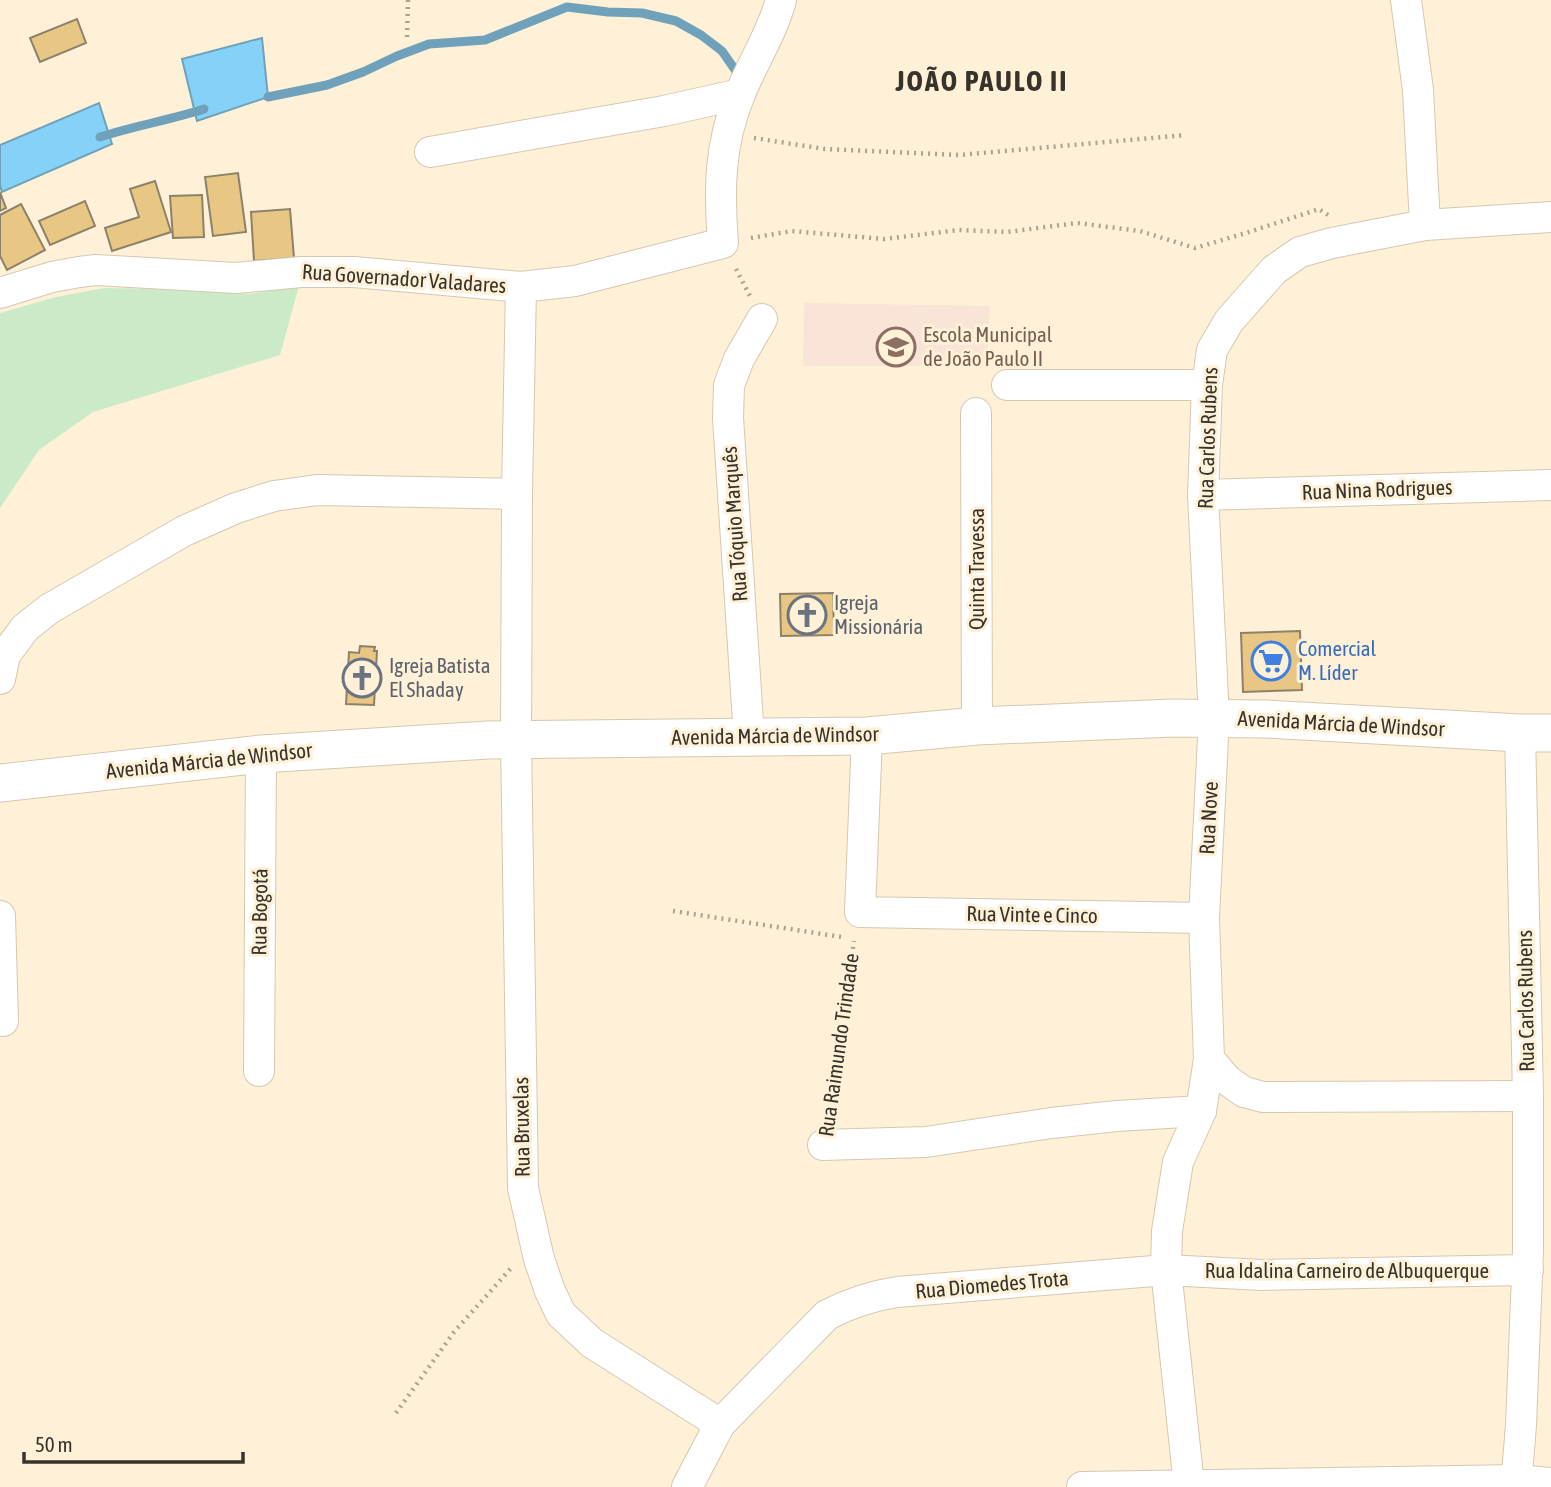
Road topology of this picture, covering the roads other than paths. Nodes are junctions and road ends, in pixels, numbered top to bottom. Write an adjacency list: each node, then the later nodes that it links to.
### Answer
1 (781, 0): 3 (street)
2 (1406, 0): 6 (street)
3 (740, 94): 4 (street); 7 (street, Rua Governador Valadares)
4 (430, 152)
5 (1551, 217): 6 (street)
6 (1424, 225): 11 (street, Rua Carlos Rubens)
7 (521, 287): 8 (street, Rua Governador Valadares); 14 (street, Rua Bruxelas)
8 (0, 293)
9 (762, 319): 21 (street, Rua Tóquio Marquês)
10 (1007, 384): 11 (street)
11 (1207, 385): 15 (street, Rua Carlos Rubens)
12 (976, 413): 18 (street, Quinta Travessa)
13 (1551, 485): 15 (street, Rua Nina Rodrigues)
14 (517, 494): 16 (street); 22 (street, Rua Bruxelas)
15 (1203, 495): 17 (street, Rua Carlos Rubens)
16 (0, 679)
17 (1214, 718): 18 (street, Avenida Márcia de Windsor); 19 (street, Avenida Márcia de Windsor); 26 (street, Rua Nove)
18 (977, 726): 20 (street, Avenida Márcia de Windsor)
19 (1536, 733): 30 (street, Rua Carlos Rubens)
20 (867, 736): 21 (street, Avenida Márcia de Windsor); 26 (street, Rua Vinte e Cinco)
21 (749, 737): 22 (street, Avenida Márcia de Windsor)
22 (516, 740): 23 (street, Avenida Márcia de Windsor); 35 (street, Rua Bruxelas)
23 (261, 754): 24 (street, Avenida Márcia de Windsor); 29 (street, Rua Bogotá)
24 (0, 783)
25 (0, 916): 27 (street)
26 (1203, 918): 28 (street, Rua Nove)
27 (3, 1021)
28 (1209, 1059): 30 (street); 31 (street)
29 (258, 1070)
30 (1528, 1096): 33 (street, Rua Carlos Rubens)
31 (1201, 1111): 32 (street, Rua Raimundo Trindade); 34 (street)
32 (823, 1145)
33 (1536, 1254): 34 (street, Rua Idalina Carneiro de Albuquerque); 36 (street, Rua Carlos Rubens)
34 (1166, 1270): 35 (street, Rua Diomedes Trota); 38 (street)
35 (720, 1424): 39 (street, Rua Diomedes Trota)
36 (1517, 1483): 37 (street); 38 (street)
37 (1551, 1483)
38 (1189, 1485): 40 (street)
39 (687, 1487)
40 (1082, 1487)

